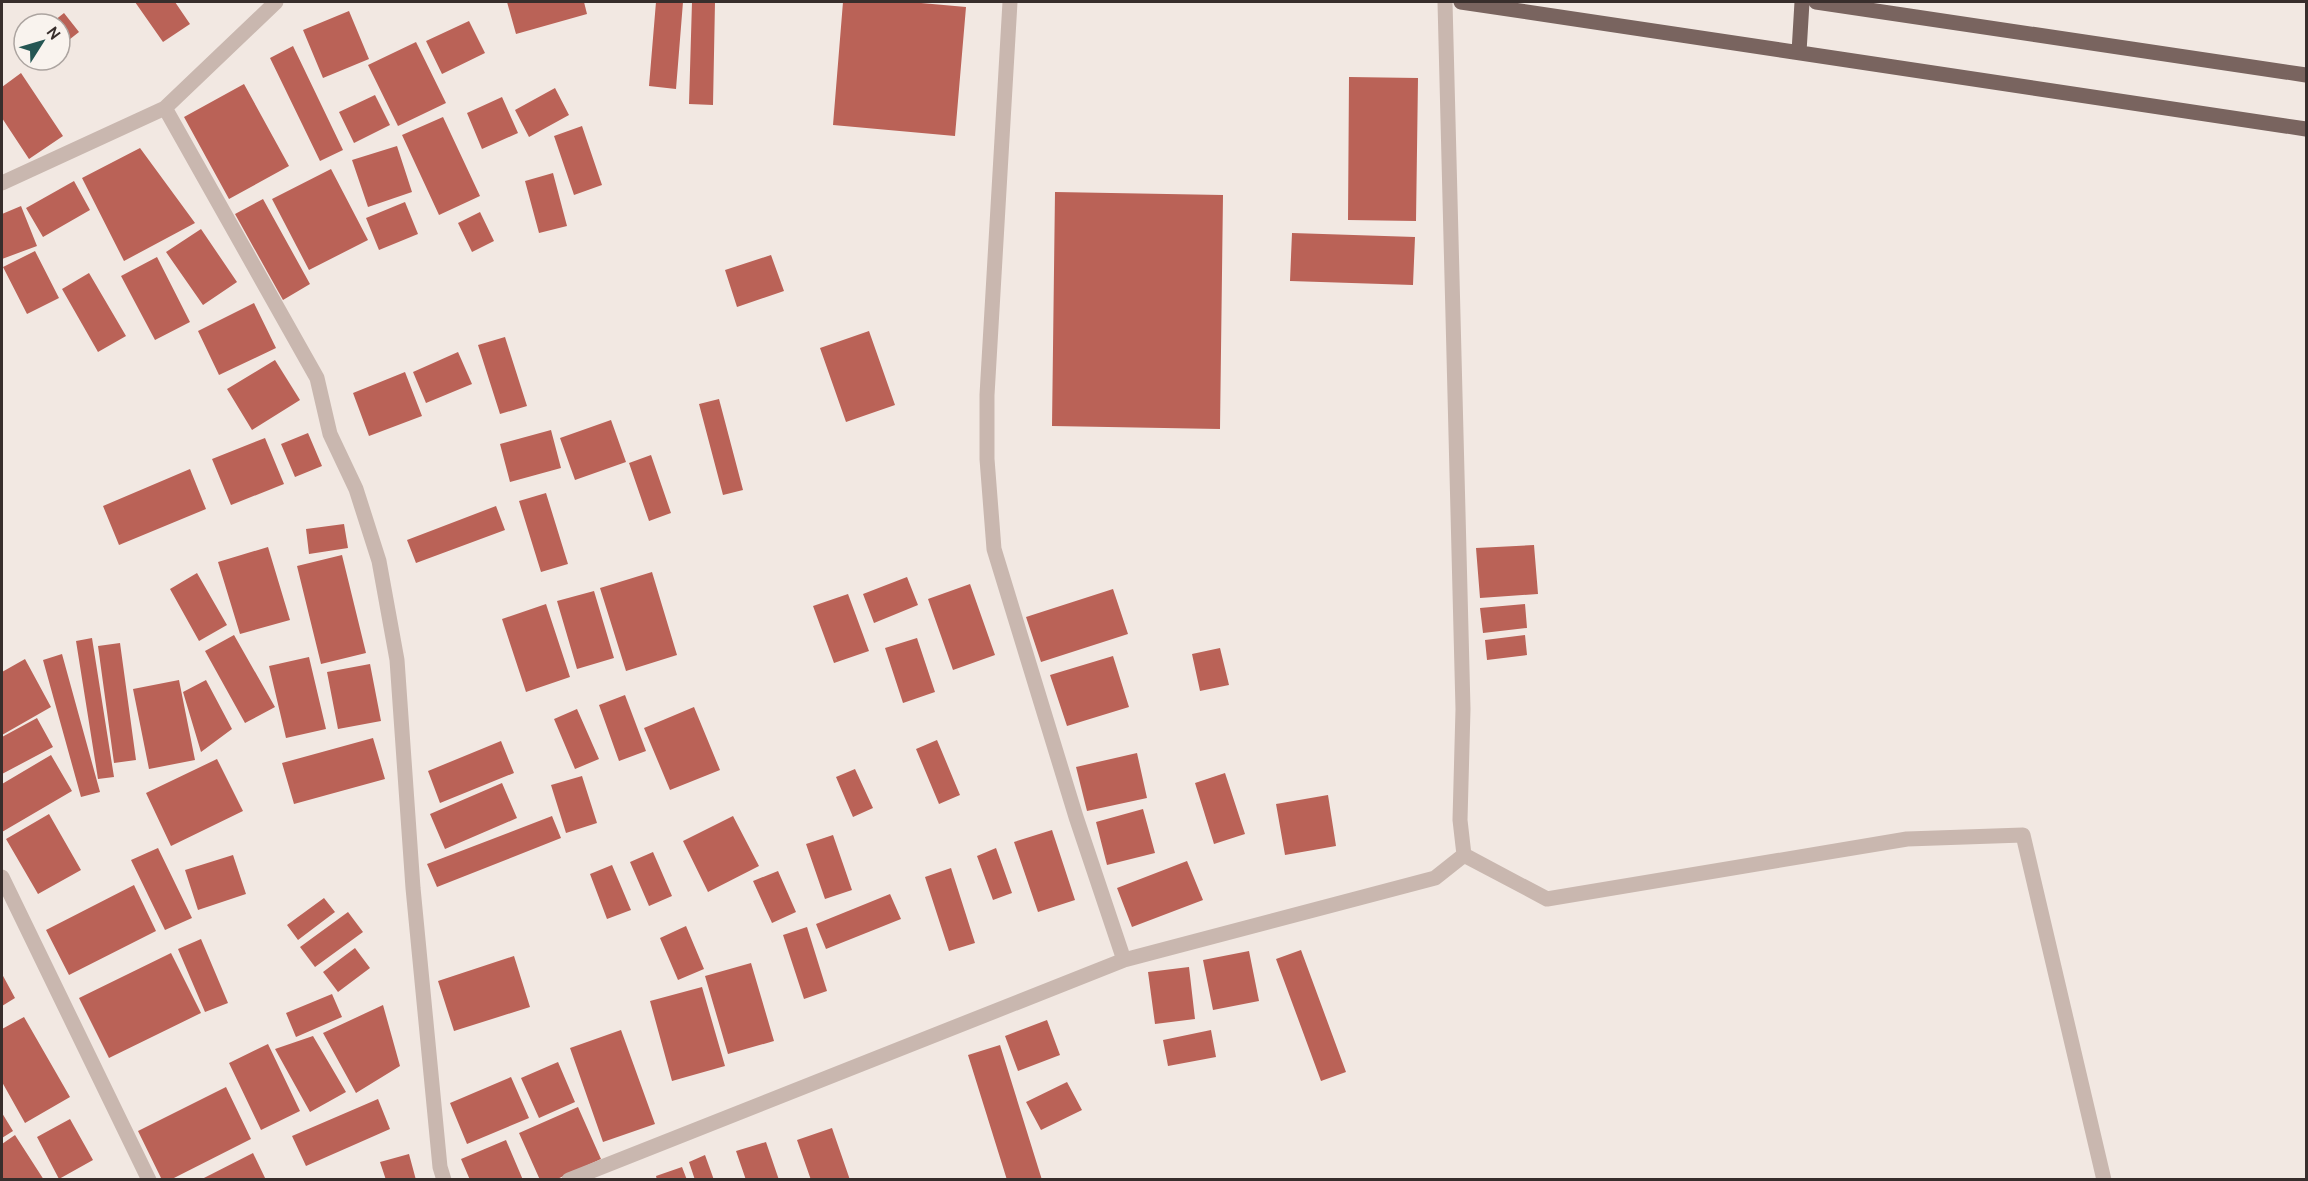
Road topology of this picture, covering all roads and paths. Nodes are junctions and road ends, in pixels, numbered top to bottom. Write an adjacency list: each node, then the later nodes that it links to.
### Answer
1 (276, 2): 9 (street)
2 (1010, 2): 14 (street)
3 (1444, 2): 12 (street)
4 (1461, 2): 7 (main road)
5 (1802, 2): 7 (main road)
6 (1816, 2): 8 (main road)
7 (1799, 52): 10 (main road)
8 (2307, 75)
9 (165, 108): 11 (street); 16 (street)
10 (2307, 129)
11 (2, 183)
12 (1464, 855): 14 (street); 18 (street)
13 (2, 878): 15 (street)
14 (1124, 960): 17 (street)
15 (149, 1179)
16 (444, 1179)
17 (569, 1179)
18 (2104, 1179)

